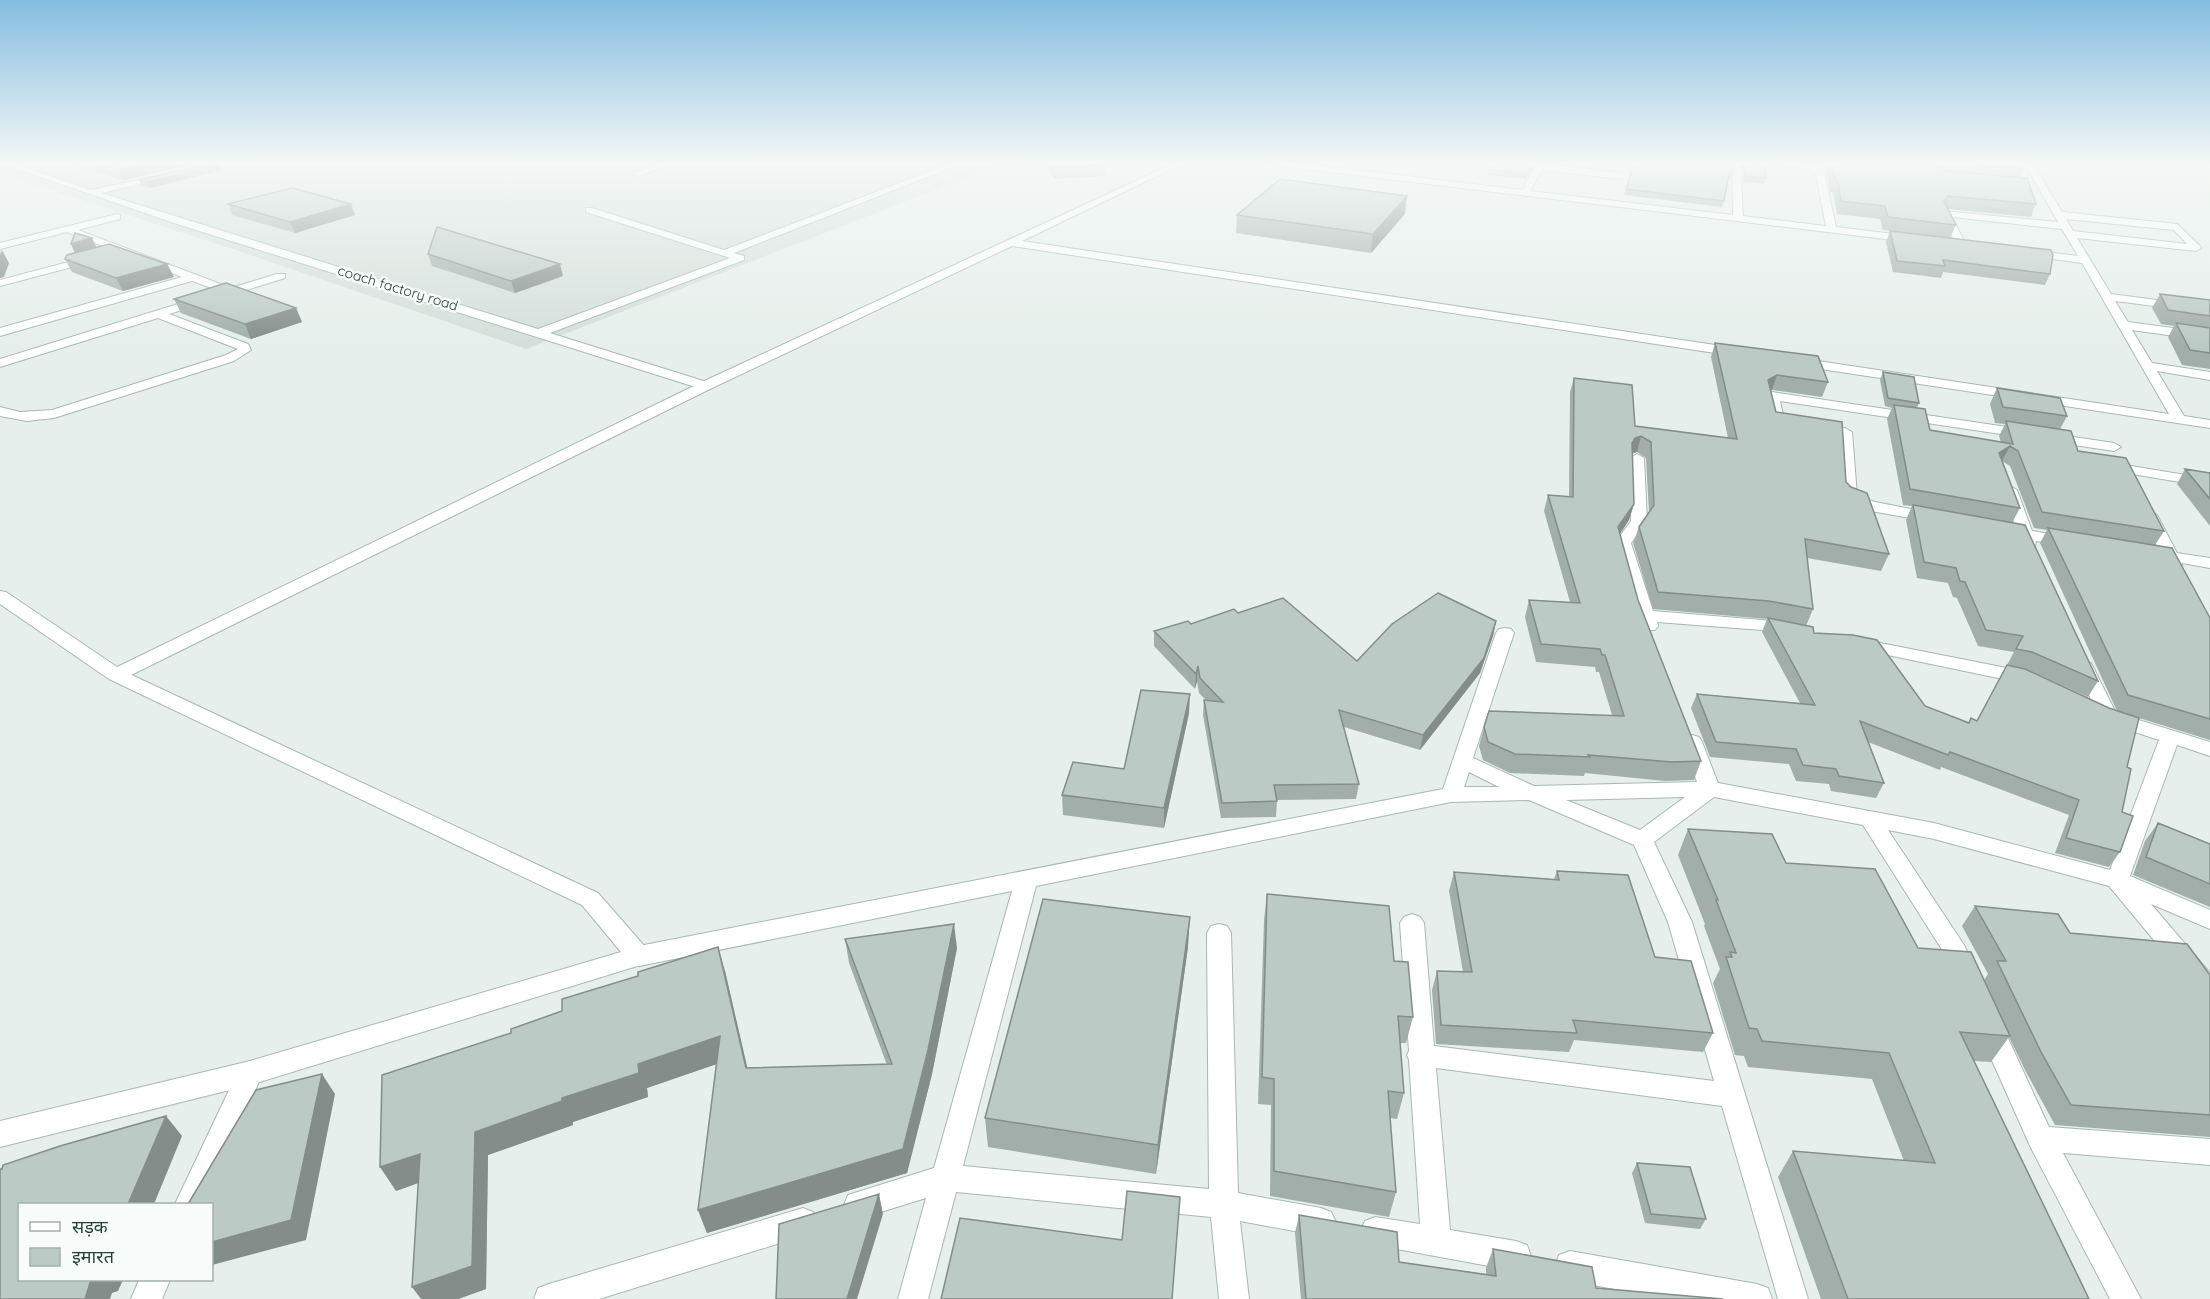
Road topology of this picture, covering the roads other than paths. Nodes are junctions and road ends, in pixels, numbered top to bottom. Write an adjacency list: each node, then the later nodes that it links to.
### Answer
1 (86, 225): 12 (street)
2 (193, 225): 34 (street, coach factory road)
3 (635, 225): 23 (street)
4 (799, 225): 23 (street)
5 (1046, 225): 16 (street)
6 (1795, 225): 13 (street)
7 (1831, 225): 13 (street)
8 (1951, 225): 18 (street)
9 (2029, 225): 14 (street)
10 (2065, 225): 14 (street)
11 (2154, 225): 14 (street)
12 (68, 229): 19 (street); 21 (street)
13 (1832, 229): 15 (street)
14 (2068, 230): 24 (street)
15 (1926, 240)
16 (1008, 242): 36 (street); 41 (street)
17 (1949, 243): 18 (street)
18 (1961, 245): 20 (street)
19 (0, 246)
20 (1972, 246)
21 (123, 250): 26 (street); 27 (street)
22 (2017, 252): 24 (street)
23 (725, 253): 34 (street)
24 (2085, 260): 29 (street)
25 (281, 276): 28 (street)
26 (193, 277): 28 (street); 33 (street)
27 (0, 283)
28 (229, 291): 31 (street)
29 (2107, 297): 30 (street); 32 (street)
30 (2210, 310)
31 (158, 314): 38 (street); 42 (street)
32 (2124, 325): 35 (street); 39 (street)
33 (0, 332)
34 (542, 332): 41 (street, coach factory road)
35 (2210, 337)
36 (1753, 355)
37 (1788, 360): 43 (street)
38 (0, 363)
39 (2148, 366): 40 (street); 43 (street)
40 (2210, 376)
41 (705, 386): 65 (street)
42 (0, 411)
43 (2179, 419): 44 (street)
44 (2210, 424)
45 (1637, 458): 59 (street)
46 (2125, 469): 48 (street); 49 (street); 55 (street)
47 (2006, 478): 51 (street)
48 (2210, 483)
49 (1948, 520)
50 (1992, 528): 51 (street)
51 (2025, 534): 52 (street); 54 (street)
52 (2081, 543)
53 (2137, 552): 55 (street)
54 (2035, 556)
55 (2170, 557): 56 (street); 57 (street)
56 (2210, 563)
57 (2181, 574)
58 (0, 596): 65 (street)
59 (1644, 616): 61 (street); 62 (street)
60 (1505, 633): 72 (street)
61 (1808, 634)
62 (1653, 637)
63 (1842, 641): 66 (street)
64 (2079, 652): 68 (street)
65 (116, 675): 83 (street)
66 (2044, 686)
67 (2086, 706): 68 (street)
68 (2108, 717): 70 (street)
69 (1686, 724): 73 (street)
70 (2170, 737): 71 (street); 79 (street)
71 (2210, 749)
72 (1462, 761): 74 (street); 75 (street)
73 (1710, 789): 74 (street); 76 (street); 77 (street)
74 (1531, 793): 75 (street); 77 (street)
75 (1451, 795): 78 (street)
76 (1870, 819): 79 (street); 89 (street)
77 (1642, 840): 87 (street)
78 (1027, 878): 83 (street); 91 (street)
79 (2116, 880): 80 (street); 84 (street)
80 (2210, 920)
81 (1412, 923): 85 (street)
82 (1219, 933): 93 (street)
83 (639, 956): 86 (street)
84 (2210, 990)
85 (1420, 1055): 87 (street); 94 (street)
86 (249, 1073): 88 (street); 92 (street)
87 (1732, 1095): 101 (street)
88 (0, 1134)
89 (2041, 1139): 90 (street); 102 (street)
90 (2210, 1152)
91 (947, 1178): 93 (street); 97 (street); 98 (street)
92 (189, 1203)
93 (1224, 1204): 94 (street); 99 (street)
94 (1436, 1242): 100 (street)
95 (155, 1281): 96 (street)
96 (146, 1299)
97 (549, 1299)
98 (912, 1299)
99 (1234, 1299)
100 (1757, 1299)
101 (1793, 1299)
102 (2126, 1299)

